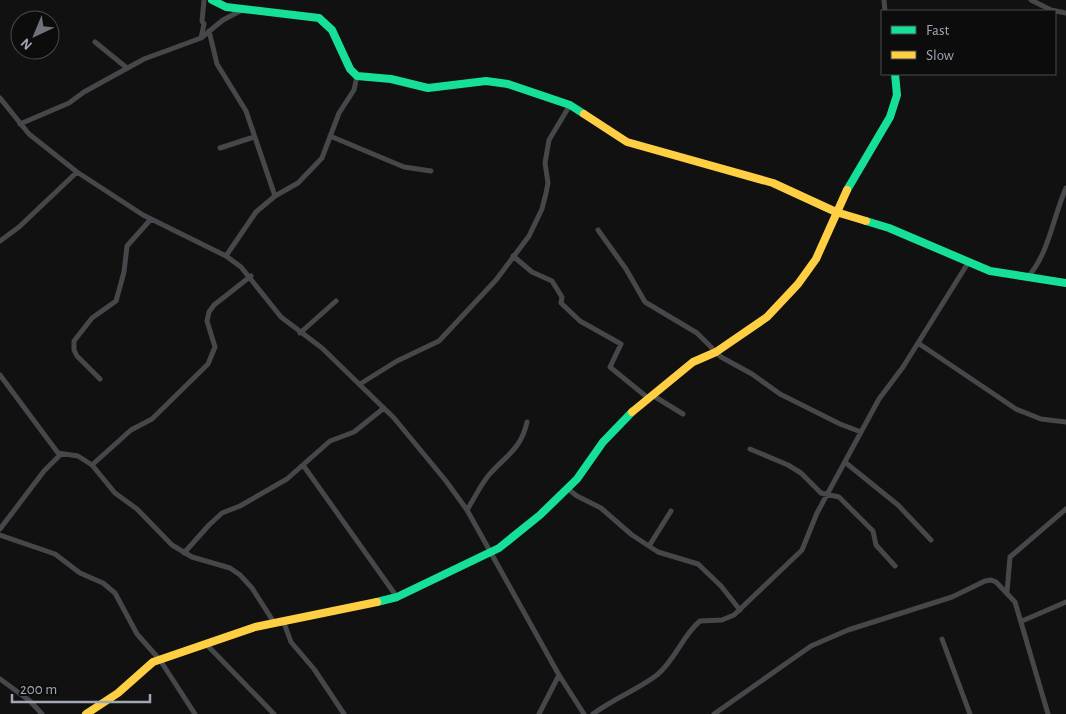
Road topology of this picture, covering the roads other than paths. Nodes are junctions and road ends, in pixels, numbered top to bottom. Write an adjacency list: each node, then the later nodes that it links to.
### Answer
1 (204, 0): 7 (street)
2 (212, 0): 4 (street)
3 (1031, 0): 5 (street)
4 (243, 9): 6 (street); 11 (street)
5 (1051, 10)
6 (209, 31): 7 (street); 18 (street)
7 (201, 38): 9 (street)
8 (95, 42): 9 (street)
9 (127, 68): 15 (street)
10 (895, 75): 24 (street)
11 (357, 76): 13 (street); 17 (street)
12 (0, 98): 14 (street)
13 (570, 104): 24 (street); 29 (street)
14 (16, 119): 15 (street); 16 (street)
15 (25, 121): 16 (street)
16 (20, 124): 21 (street)
17 (330, 136): 20 (street); 23 (street)
18 (254, 137): 19 (street); 23 (street)
19 (220, 148)
20 (431, 171)
21 (76, 172): 25 (street); 27 (street)
22 (1066, 188): 32 (street)
23 (275, 196): 28 (street)
24 (836, 212): 30 (street); 37 (street)
25 (151, 219): 28 (street); 39 (street)
26 (598, 230): 37 (street)
27 (0, 241)
28 (226, 256): 31 (street)
29 (513, 256): 40 (street); 41 (street)
30 (968, 263): 32 (street); 36 (street)
31 (251, 276): 35 (street); 50 (street)
32 (1027, 278): 33 (street)
33 (1066, 283)
34 (336, 301): 35 (street)
35 (300, 332): 40 (street)
36 (918, 343): 45 (street); 46 (street)
37 (716, 352): 41 (street); 46 (street)
38 (0, 375): 48 (street)
39 (100, 380)
40 (360, 384): 42 (street)
41 (650, 396): 43 (street); 52 (street)
42 (384, 408): 51 (street); 55 (street)
43 (684, 414)
44 (527, 422): 55 (street)
45 (1066, 422)
46 (862, 432): 49 (street)
47 (750, 449): 53 (street)
48 (61, 454): 50 (street); 57 (street)
49 (846, 463): 53 (street); 59 (street)
50 (92, 466): 61 (street)
51 (303, 466): 61 (street); 65 (street)
52 (568, 488): 60 (street); 62 (street)
53 (828, 494): 63 (street); 67 (street)
54 (1066, 509): 64 (street)
55 (467, 510): 62 (street)
56 (671, 511): 60 (street)
57 (0, 529)
58 (0, 535): 73 (street)
59 (931, 540)
60 (649, 546): 67 (street)
61 (184, 553): 70 (street)
62 (492, 553): 65 (street); 74 (street)
63 (894, 566)
64 (1007, 592): 68 (street); 84 (street)
65 (397, 597): 69 (street)
66 (1066, 602): 68 (street)
67 (740, 610): 83 (street)
68 (1022, 620): 86 (street)
69 (284, 622): 70 (street); 80 (street)
70 (275, 624): 72 (street)
71 (942, 638): 85 (street)
72 (206, 644): 73 (street); 79 (street)
73 (160, 660): 77 (street); 78 (street)
74 (559, 675): 81 (street); 82 (street)
75 (0, 679): 76 (street)
76 (42, 714)
77 (86, 714)
78 (195, 714)
79 (274, 714)
80 (344, 714)
81 (539, 714)
82 (584, 714)
83 (594, 714)
84 (714, 714)
85 (970, 714)
86 (1048, 714)

